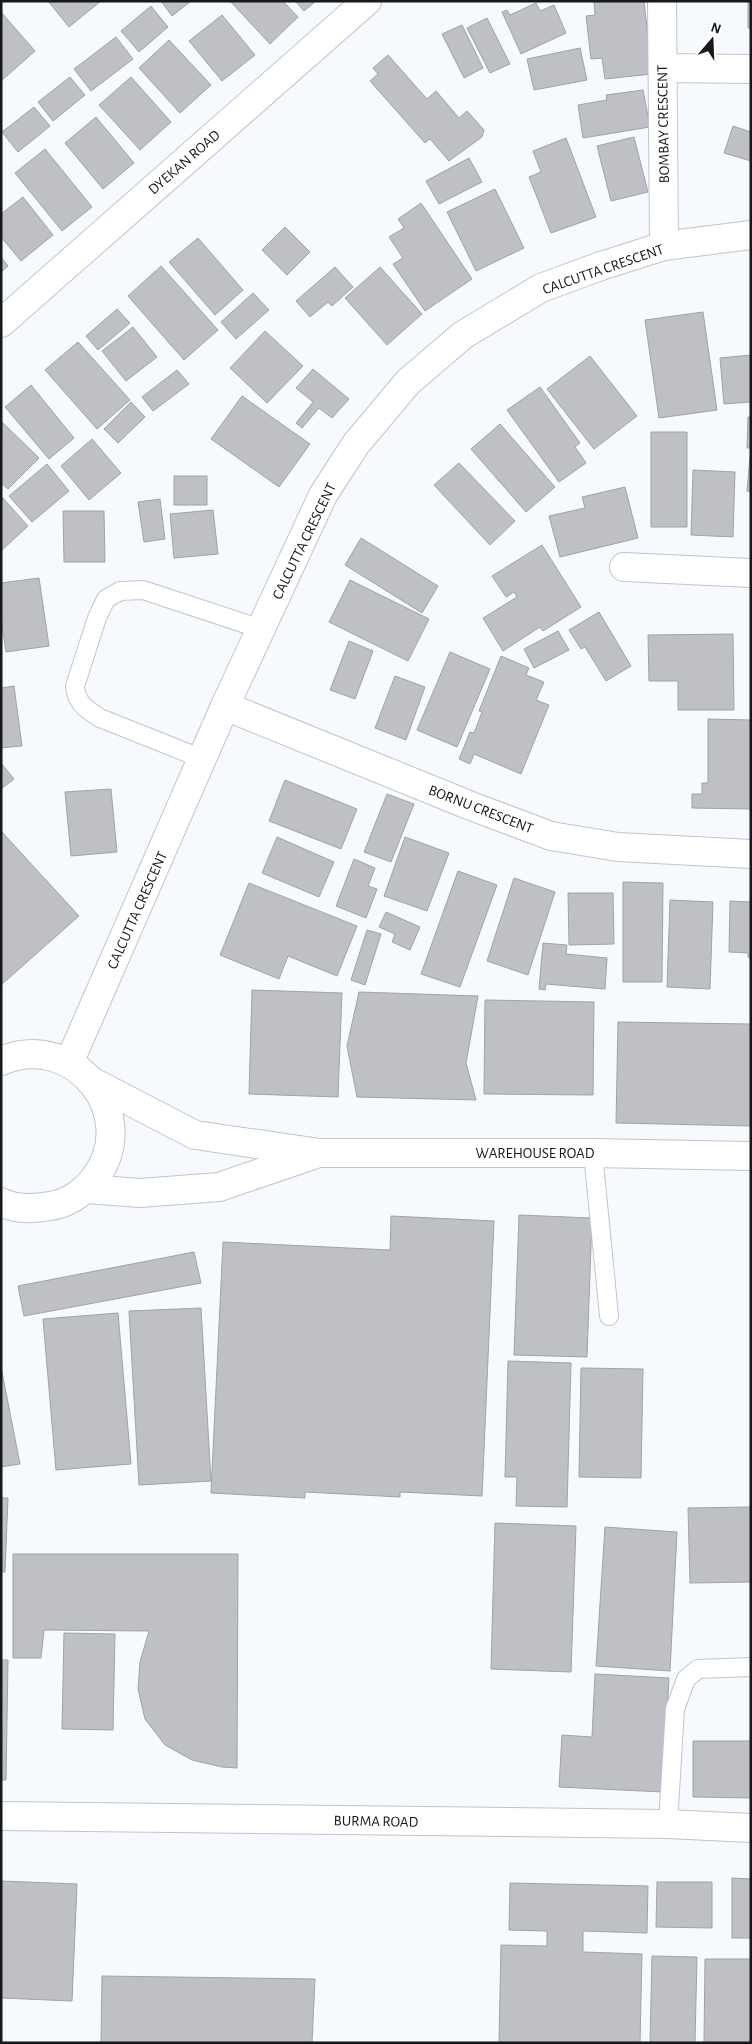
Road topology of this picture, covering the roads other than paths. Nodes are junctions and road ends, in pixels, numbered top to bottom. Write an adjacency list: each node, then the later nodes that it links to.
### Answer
1 (367, 1): 7 (street, DYEKAN ROAD)
2 (662, 1): 3 (street, BOMBAY CRESCENT)
3 (662, 68): 4 (street); 6 (street, BOMBAY CRESCENT)
4 (751, 69)
5 (751, 235): 6 (street, CALCUTTA CRESCENT)
6 (664, 246): 10 (street, CALCUTTA CRESCENT)
7 (1, 323)
8 (624, 567): 9 (street)
9 (751, 573)
10 (262, 629): 11 (street, CALCUTTA CRESCENT); 12 (lane)
11 (225, 706): 12 (street, CALCUTTA CRESCENT); 13 (street, BORNU CRESCENT)
12 (203, 759): 15 (street, CALCUTTA CRESCENT)
13 (751, 854)
14 (1, 1061): 15 (street)
15 (69, 1063): 16 (street)
16 (93, 1082): 17 (street, WAREHOUSE ROAD); 20 (street)
17 (320, 1153): 18 (street, WAREHOUSE ROAD); 20 (street, WAREHOUSE ROAD)
18 (592, 1153): 19 (street, WAREHOUSE ROAD); 24 (lane)
19 (751, 1156)
20 (86, 1189): 22 (street)
21 (1, 1202): 22 (street)
22 (28, 1209): 23 (street)
23 (1, 1216)
24 (609, 1316)
25 (751, 1667): 27 (lane)
26 (1, 1816): 27 (street, BURMA ROAD)
27 (668, 1824): 28 (street, BURMA ROAD)
28 (751, 1828)

